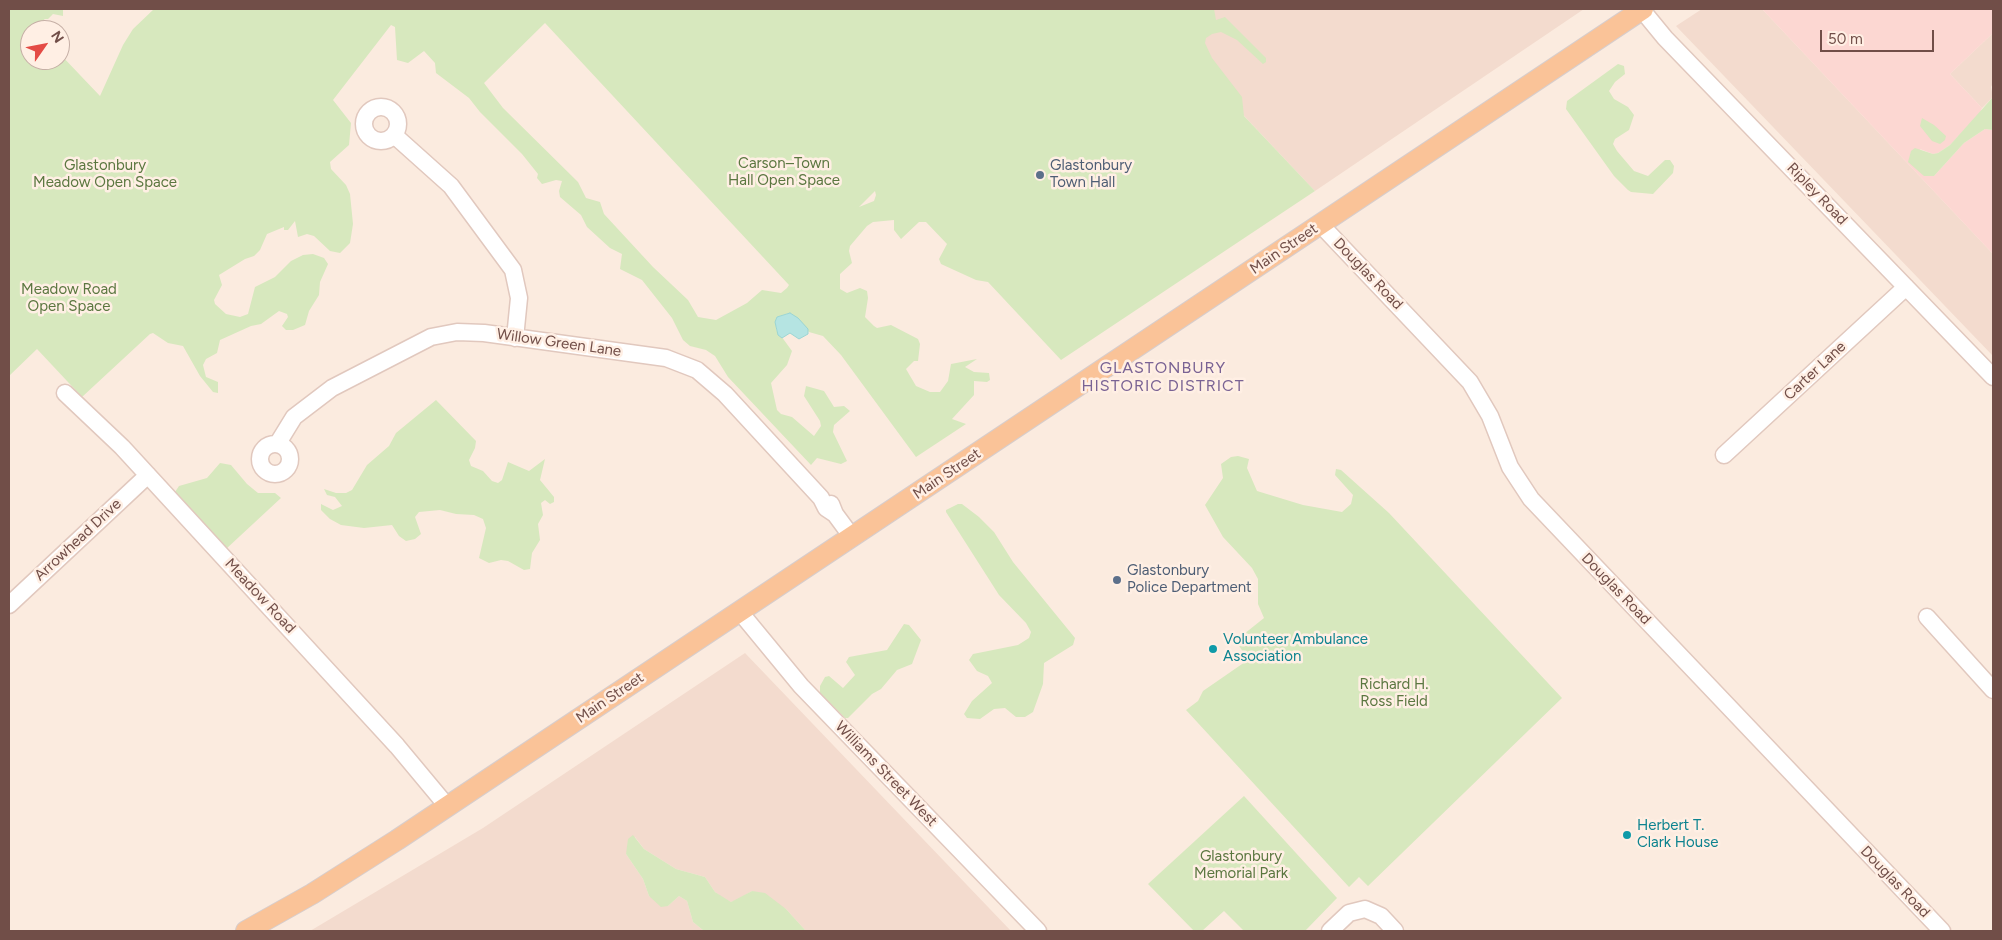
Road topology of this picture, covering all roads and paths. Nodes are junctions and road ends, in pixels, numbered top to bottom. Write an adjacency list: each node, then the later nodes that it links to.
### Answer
1 (1643, 9): 3 (main road, Main Street); 4 (street, Ripley Road)
2 (394, 135): 5 (street)
3 (1321, 225): 11 (main road, Main Street); 21 (street, Douglas Road)
4 (1906, 287): 6 (street, Ripley Road); 9 (street, Carter Lane)
5 (515, 338): 8 (street, Willow Green Lane); 11 (street, Willow Green Lane)
6 (1993, 377)
7 (65, 393): 10 (street, Meadow Road)
8 (278, 443)
9 (1724, 455)
10 (148, 475): 12 (street, Arrowhead Drive); 16 (street, Meadow Road)
11 (852, 537): 13 (main road, Main Street)
12 (9, 605)
13 (740, 612): 16 (main road, Main Street); 18 (street, Williams Street West)
14 (1927, 617): 15 (street)
15 (1993, 690)
16 (447, 806): 17 (main road, Main Street)
17 (246, 931)
18 (1038, 931)
19 (1330, 931): 20 (street)
20 (1395, 931)
21 (1942, 931)

